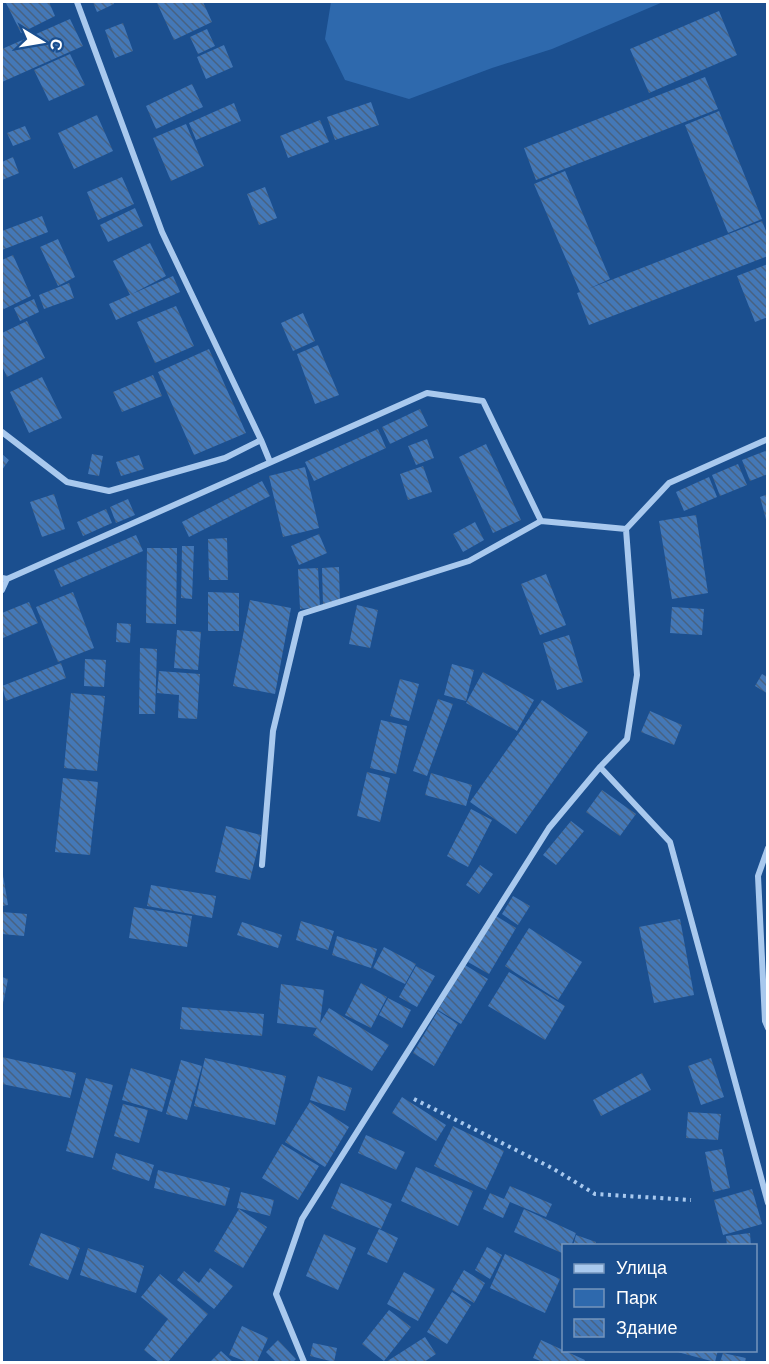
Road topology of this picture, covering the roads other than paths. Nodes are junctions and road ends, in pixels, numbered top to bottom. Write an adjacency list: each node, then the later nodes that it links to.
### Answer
1 (77, 2): 4 (street)
2 (2, 432): 4 (street)
3 (768, 439): 7 (street)
4 (261, 440): 5 (street)
5 (270, 462): 6 (street); 8 (street)
6 (541, 520): 7 (street); 12 (street)
7 (626, 529): 10 (street)
8 (4, 579): 9 (street)
9 (2, 590)
10 (600, 766): 14 (street); 15 (street)
11 (768, 848): 13 (street)
12 (262, 865)
13 (768, 1028)
14 (768, 1203)
15 (304, 1362)

